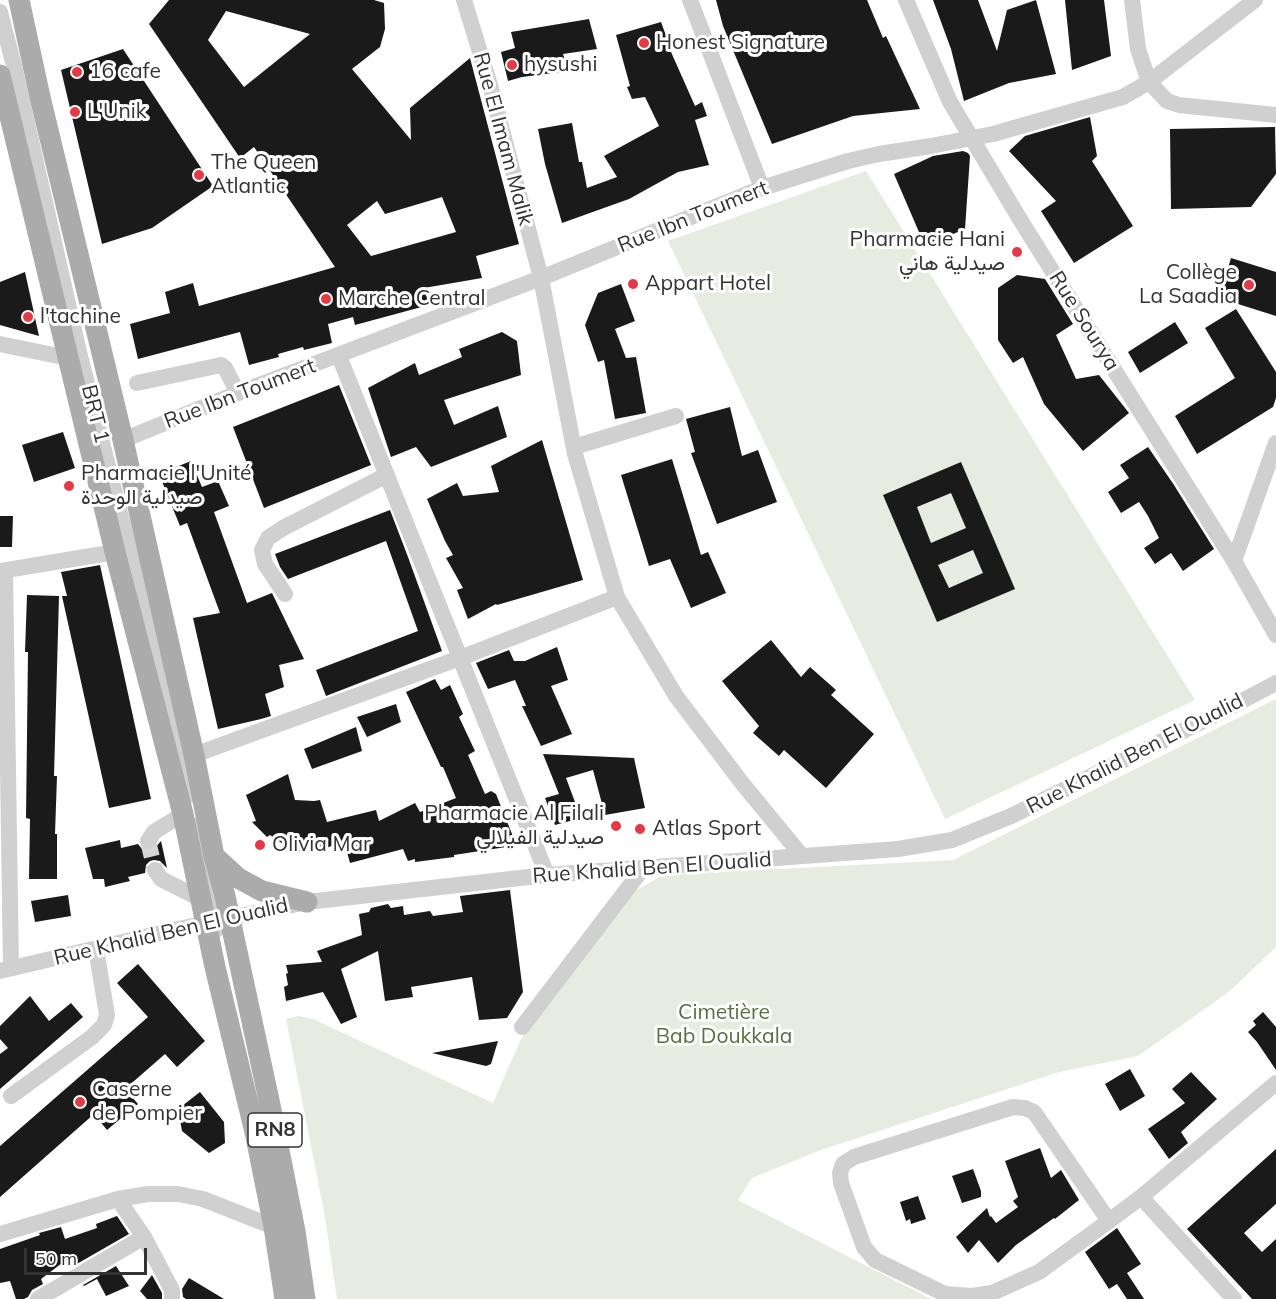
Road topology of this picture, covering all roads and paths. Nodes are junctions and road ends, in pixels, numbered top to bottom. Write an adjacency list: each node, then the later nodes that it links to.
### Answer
1 (19, 0): 20 (main road, RN8)
2 (464, 0): 13 (street, Rue El Imam Malik)
3 (690, 0): 12 (street)
4 (906, 0): 11 (street, Rue Sourya)
5 (1132, 0): 9 (street)
6 (1255, 0): 9 (street, Rue Ibn Toumert)
7 (0, 12): 42 (street, BRT 1)
8 (0, 75): 16 (main road, RN8)
9 (1149, 82): 10 (street); 11 (street, Rue Ibn Toumert)
10 (1276, 115)
11 (971, 139): 12 (street, Rue Ibn Toumert); 25 (street, Rue Sourya)
12 (762, 188): 13 (street, Rue Ibn Toumert)
13 (541, 278): 15 (street, Rue Ibn Toumert); 22 (street, Rue El Imam Malik)
14 (0, 344): 16 (street)
15 (339, 356): 18 (street, Rue Ibn Toumert); 23 (street)
16 (68, 358): 24 (main road, RN8)
17 (137, 382): 18 (street)
18 (238, 393): 20 (street, Rue Ibn Toumert)
19 (676, 416): 22 (street)
20 (123, 440): 32 (main road, RN8)
21 (1276, 442): 25 (street)
22 (574, 447): 28 (street, Rue El Imam Malik)
23 (387, 475): 27 (street); 30 (street)
24 (115, 552): 26 (street); 33 (main road, RN8)
25 (1234, 561): 29 (street, Rue Sourya)
26 (3, 571): 44 (street)
27 (285, 594)
28 (617, 597): 30 (street); 36 (street, Rue El Imam Malik)
29 (1276, 635)
30 (460, 658): 32 (street); 39 (street)
31 (1276, 683): 36 (street, Rue Khalid Ben El Oualid)
32 (194, 755): 35 (main road, RN8)
33 (183, 814): 34 (street); 40 (main road, RN8)
34 (148, 842)
35 (214, 856): 41 (main road); 42 (main road, RN8)
36 (802, 856): 37 (street, Rue Khalid Ben El Oualid)
37 (644, 867): 39 (street, Rue Khalid Ben El Oualid); 45 (street)
38 (155, 870): 40 (street)
39 (547, 875): 41 (street, Rue Khalid Ben El Oualid)
40 (199, 898): 42 (main road, RN8)
41 (307, 902): 42 (street, Rue Khalid Ben El Oualid)
42 (217, 921): 43 (street, Rue Khalid Ben El Oualid); 51 (main road, RN8); 57 (main road, RN8)
43 (96, 949): 44 (street, Rue Khalid Ben El Oualid); 47 (street)
44 (6, 969)
45 (522, 1027)
46 (1276, 1083): 48 (street)
47 (11, 1096)
48 (1140, 1197): 50 (street); 58 (street)
49 (118, 1199): 51 (street); 52 (street); 53 (street)
50 (1109, 1221): 50 (street)
51 (274, 1227): 56 (main road, RN8)
52 (0, 1234)
53 (144, 1237): 54 (street); 55 (street)
54 (38, 1299)
55 (172, 1299)
56 (285, 1299)
57 (305, 1299)
58 (1234, 1299)

